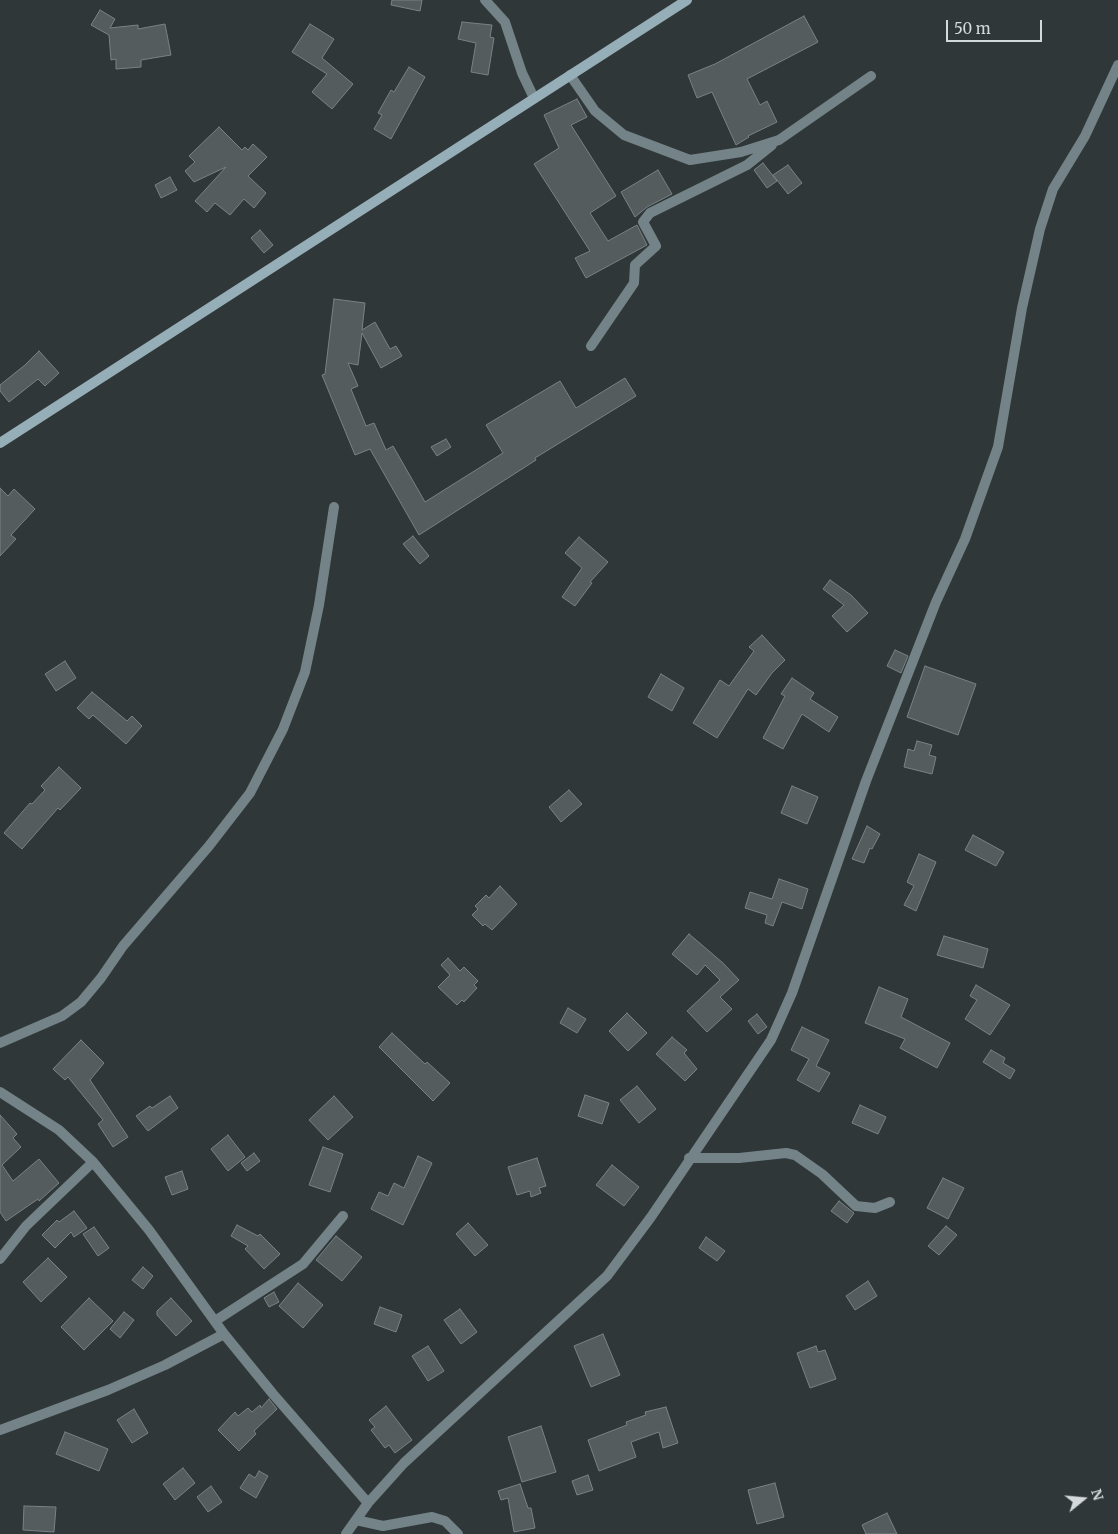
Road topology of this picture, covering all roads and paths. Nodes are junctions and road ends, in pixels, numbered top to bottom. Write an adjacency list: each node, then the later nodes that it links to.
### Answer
1 (485, 0): 6 (street)
2 (687, 0): 4 (main road)
3 (1118, 65): 13 (street)
4 (570, 76): 6 (main road); 7 (street)
5 (871, 76): 7 (street)
6 (534, 98): 9 (main road)
7 (779, 140): 8 (street)
8 (591, 346)
9 (0, 443)
10 (334, 507): 11 (street)
11 (0, 1042)
12 (0, 1092): 14 (street)
13 (689, 1158): 15 (street); 21 (street)
14 (93, 1162): 17 (street); 18 (street)
15 (890, 1202)
16 (343, 1216): 18 (street)
17 (0, 1259)
18 (215, 1321): 19 (street)
19 (224, 1334): 20 (street); 21 (street)
20 (0, 1430)
21 (368, 1503): 22 (street)
22 (356, 1520): 23 (street); 24 (street)
23 (346, 1534)
24 (458, 1534)

